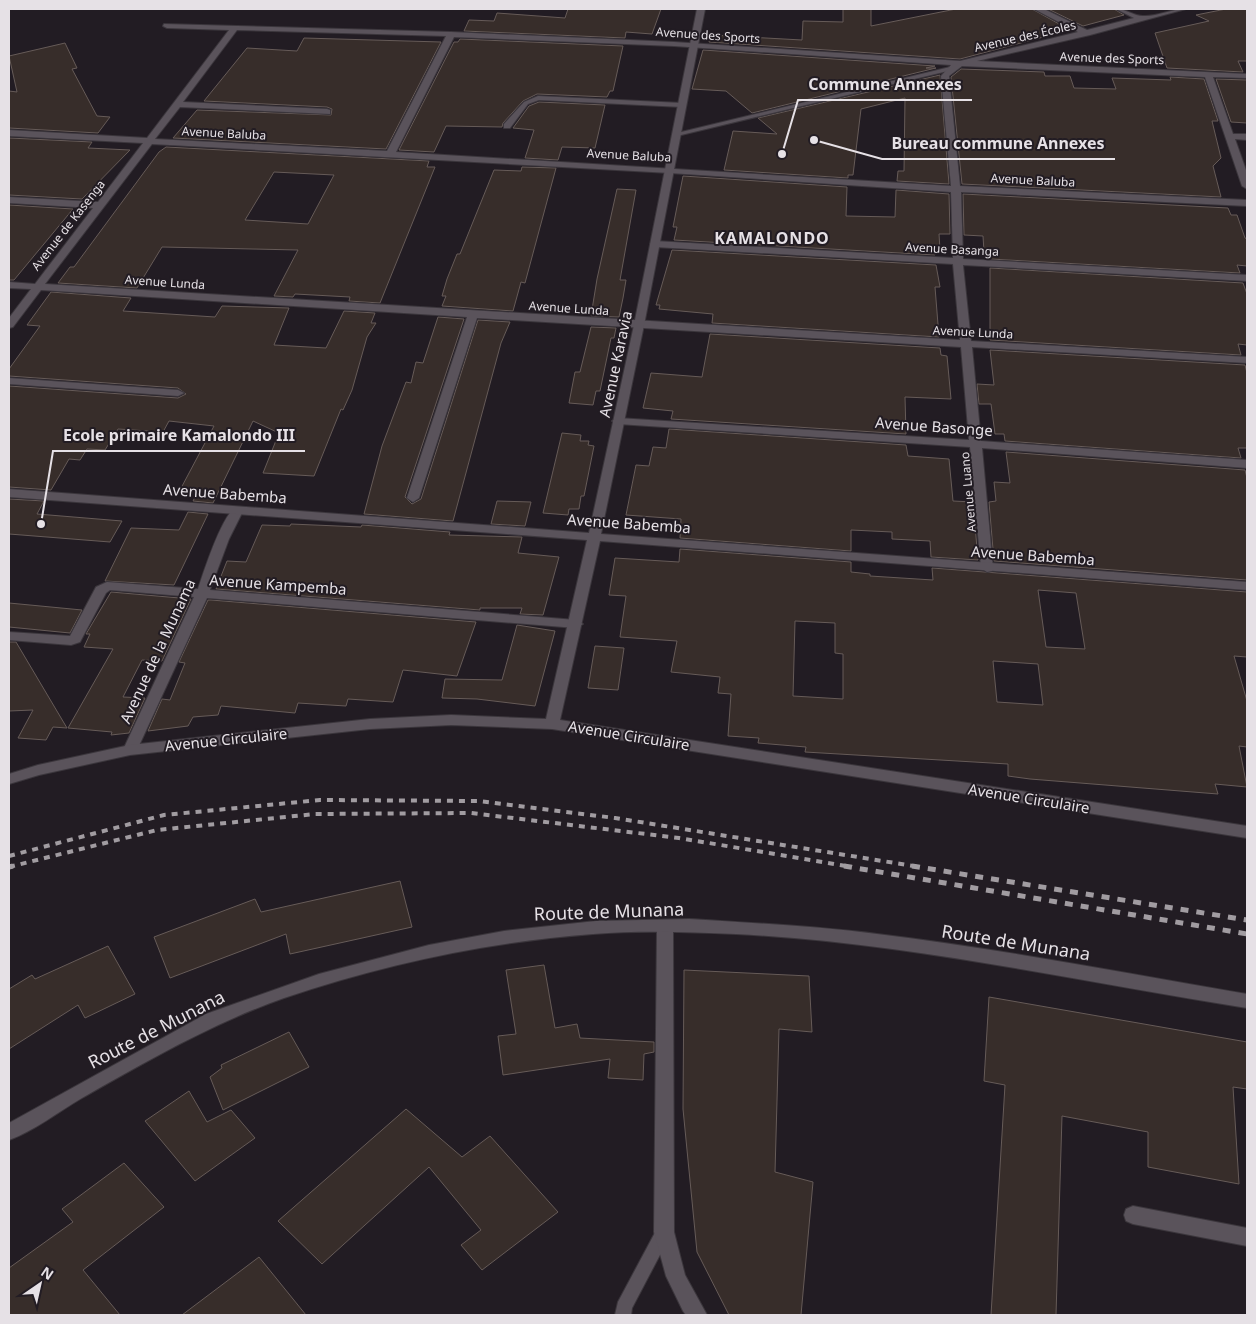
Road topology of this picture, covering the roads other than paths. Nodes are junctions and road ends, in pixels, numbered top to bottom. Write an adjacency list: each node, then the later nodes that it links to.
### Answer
1 (701, 9): 10 (street, Avenue Karavia)
2 (1038, 9): 8 (street)
3 (1120, 9): 5 (street)
4 (1182, 9): 5 (street, Avenue des Écoles)
5 (1141, 19): 8 (street, Avenue des Écoles)
6 (167, 26): 7 (street, Avenue des Sports)
7 (235, 28): 9 (street, Avenue des Sports); 15 (street, Avenue de Kasenga)
8 (1087, 33): 11 (street, Avenue des Écoles)
9 (452, 34): 10 (street, Avenue des Sports); 24 (street)
10 (693, 45): 11 (street, Avenue des Sports); 16 (street, Avenue Karavia)
11 (960, 63): 12 (street); 13 (street, Avenue des Sports)
12 (950, 69): 20 (lane); 27 (street, Avenue Luano)
13 (1208, 74): 14 (street, Avenue des Sports); 21 (street)
14 (1247, 76)
15 (178, 104): 17 (street); 23 (street, Avenue de Kasenga)
16 (682, 105): 18 (lane); 20 (street, Avenue Karavia)
17 (328, 112)
18 (507, 126)
19 (9, 134): 23 (street, Avenue Baluba)
20 (677, 134): 25 (street, Avenue Karavia)
21 (1228, 136): 22 (street); 26 (street)
22 (1247, 137)
23 (148, 141): 24 (street, Avenue Baluba); 30 (street, Avenue de Kasenga)
24 (390, 154): 25 (street, Avenue Baluba)
25 (670, 170): 27 (street, Avenue Baluba); 31 (street, Avenue Karavia)
26 (1247, 186)
27 (956, 190): 29 (street, Avenue Baluba); 32 (street, Avenue Luano)
28 (9, 200): 30 (street)
29 (1247, 203)
30 (99, 205): 35 (street, Avenue de Kasenga)
31 (656, 244): 32 (street, Avenue Basanga); 38 (street, Avenue Karavia)
32 (958, 262): 33 (street, Avenue Basanga); 39 (street, Avenue Luano)
33 (1247, 278)
34 (9, 285): 35 (street, Avenue Lunda)
35 (36, 287): 36 (street, Avenue Lunda); 37 (street, Avenue de Kasenga)
36 (473, 315): 38 (street, Avenue Lunda); 47 (street)
37 (9, 325)
38 (639, 325): 39 (street, Avenue Lunda); 43 (street, Avenue Karavia)
39 (967, 344): 40 (street, Avenue Lunda); 44 (street, Avenue Luano)
40 (1247, 360)
41 (9, 381): 42 (street)
42 (178, 393)
43 (618, 421): 44 (street, Avenue Basonge); 49 (street, Avenue Karavia)
44 (976, 444): 45 (street, Avenue Basonge); 50 (street, Avenue Luano)
45 (1247, 464)
46 (9, 493): 48 (street, Avenue Babemba)
47 (413, 498)
48 (237, 510): 49 (street, Avenue Babemba); 52 (street, Avenue de la Munama)
49 (593, 537): 50 (street, Avenue Babemba); 53 (street, Avenue Karavia)
50 (987, 568): 51 (street, Avenue Babemba)
51 (1247, 586)
52 (202, 595): 53 (street, Avenue Kampemba); 54 (street, Avenue Kampemba); 56 (street, Avenue de la Munama)
53 (576, 624): 55 (street, Avenue Karavia)
54 (9, 636)
55 (552, 724): 56 (street, Avenue Circulaire); 58 (street, Avenue Circulaire)
56 (130, 750): 57 (street, Avenue Circulaire)
57 (9, 779)
58 (1247, 832)
59 (665, 927): 60 (street, Route de Munana); 61 (street, Route de Munana); 63 (street)
60 (1247, 1001)
61 (9, 1132)
62 (1133, 1215): 64 (street)
63 (664, 1232): 65 (lane); 66 (street)
64 (1247, 1237)
65 (623, 1315)
66 (697, 1315)

